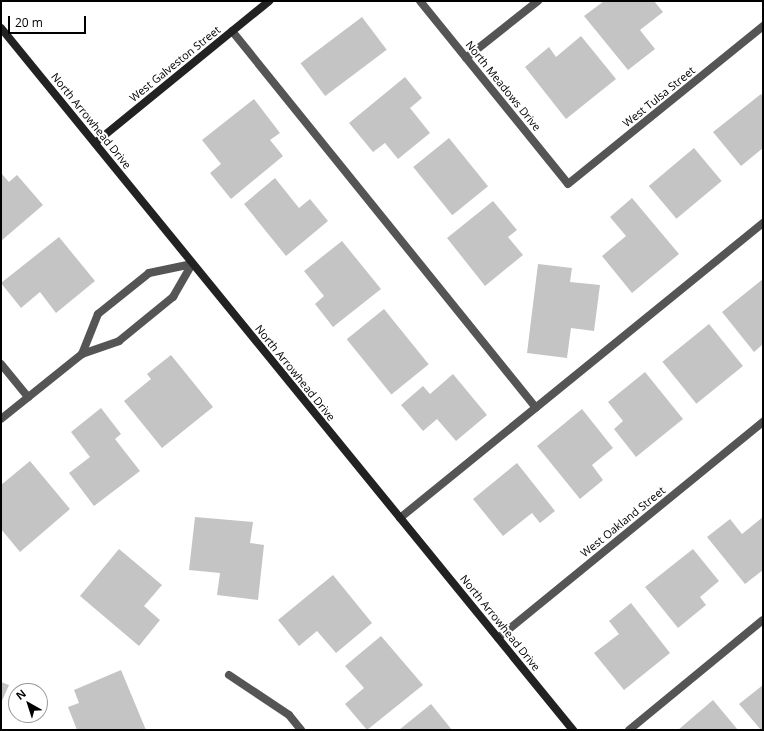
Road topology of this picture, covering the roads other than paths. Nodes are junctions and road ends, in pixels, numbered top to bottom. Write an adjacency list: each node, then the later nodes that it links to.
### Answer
1 (270, 1): 6 (street, West Galveston Street)
2 (420, 1): 7 (street, North Meadows Drive)
3 (538, 1): 7 (street)
4 (763, 26): 9 (street, West Tulsa Street)
5 (1, 28): 8 (street, North Arrowhead Drive)
6 (232, 31): 8 (street, West Galveston Street); 15 (street)
7 (466, 58): 9 (street, North Meadows Drive)
8 (95, 143): 11 (street, North Arrowhead Drive)
9 (568, 184)
10 (763, 222): 15 (street)
11 (192, 264): 12 (street); 12 (street); 18 (street, North Arrowhead Drive)
12 (82, 354): 14 (street)
13 (1, 364): 14 (street)
14 (28, 397): 16 (street)
15 (536, 408): 18 (street)
16 (1, 419)
17 (763, 422): 20 (street, West Oakland Street)
18 (400, 518): 20 (street, North Arrowhead Drive)
19 (763, 620): 24 (street)
20 (498, 638): 23 (street, North Arrowhead Drive)
21 (229, 675): 22 (street)
22 (302, 730)
23 (573, 730)
24 (629, 730)

